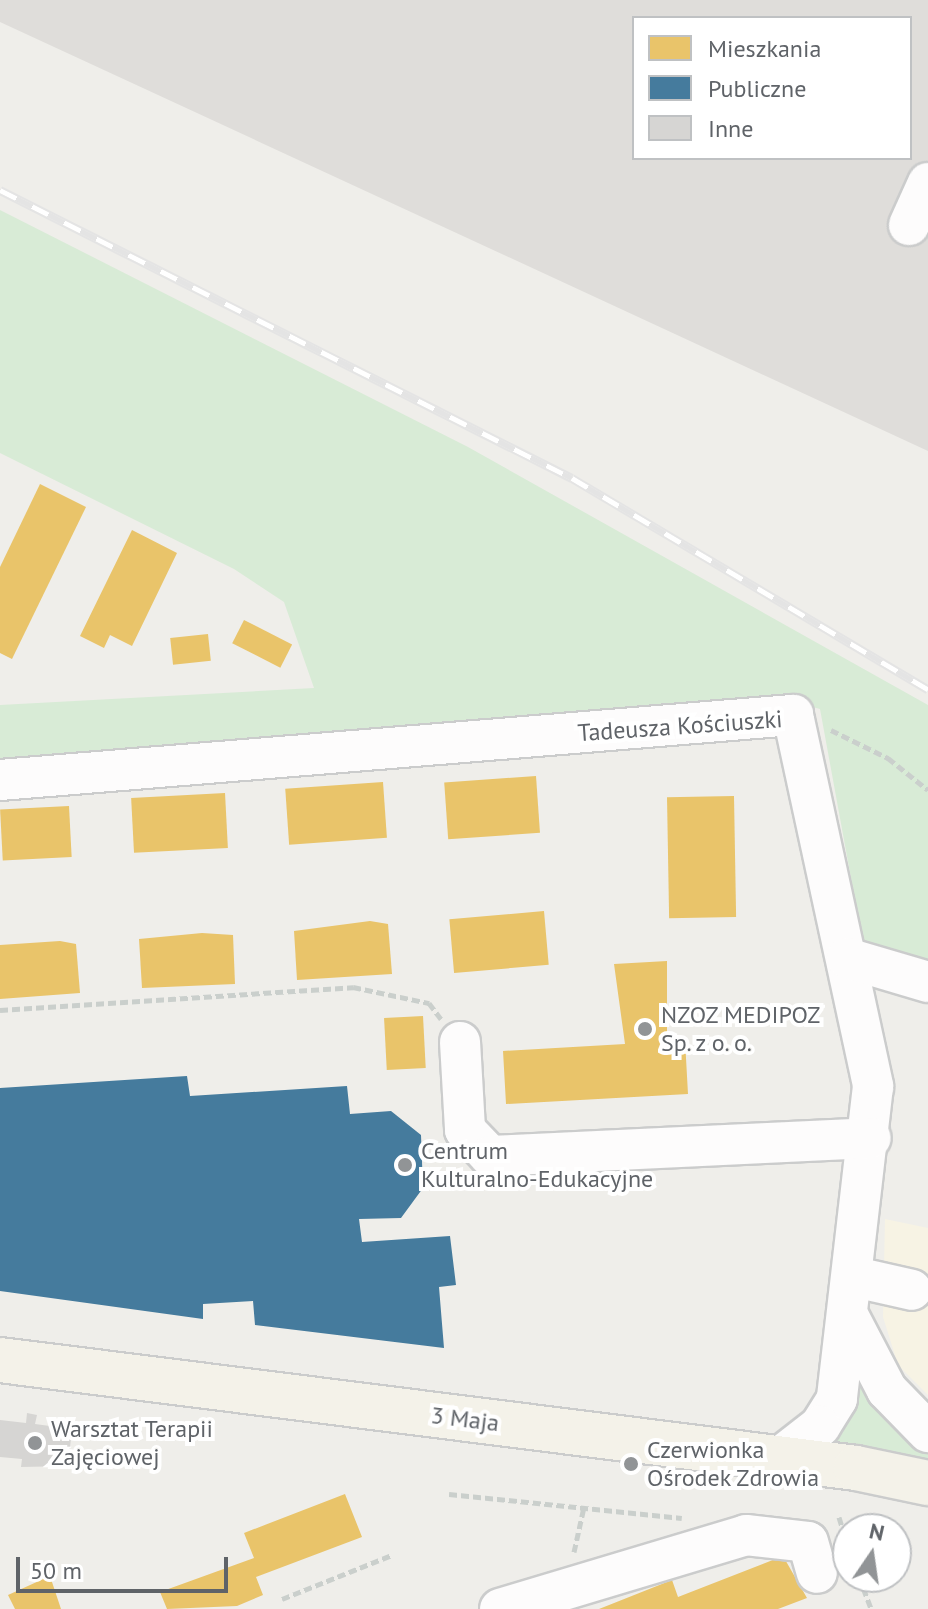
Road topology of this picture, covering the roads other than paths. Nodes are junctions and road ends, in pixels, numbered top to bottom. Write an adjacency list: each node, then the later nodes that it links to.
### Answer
1 (928, 183): 2 (street)
2 (909, 225)
3 (0, 780): 4 (street, Tadeusza Kościuszki)
4 (847, 958): 5 (street); 7 (street, Tadeusza Kościuszki)
5 (928, 982)
6 (460, 1042): 7 (street)
7 (871, 1138): 8 (street, Tadeusza Kościuszki)
8 (855, 1277): 9 (street); 10 (street, Tadeusza Kościuszki)
9 (912, 1290)
10 (850, 1319): 12 (street); 13 (street, Tadeusza Kościuszki)
11 (0, 1360): 13 (main road, 3 Maja)
12 (928, 1432)
13 (779, 1458): 14 (main road, 3 Maja)
14 (928, 1483)
15 (817, 1573): 16 (street)
16 (500, 1609)

